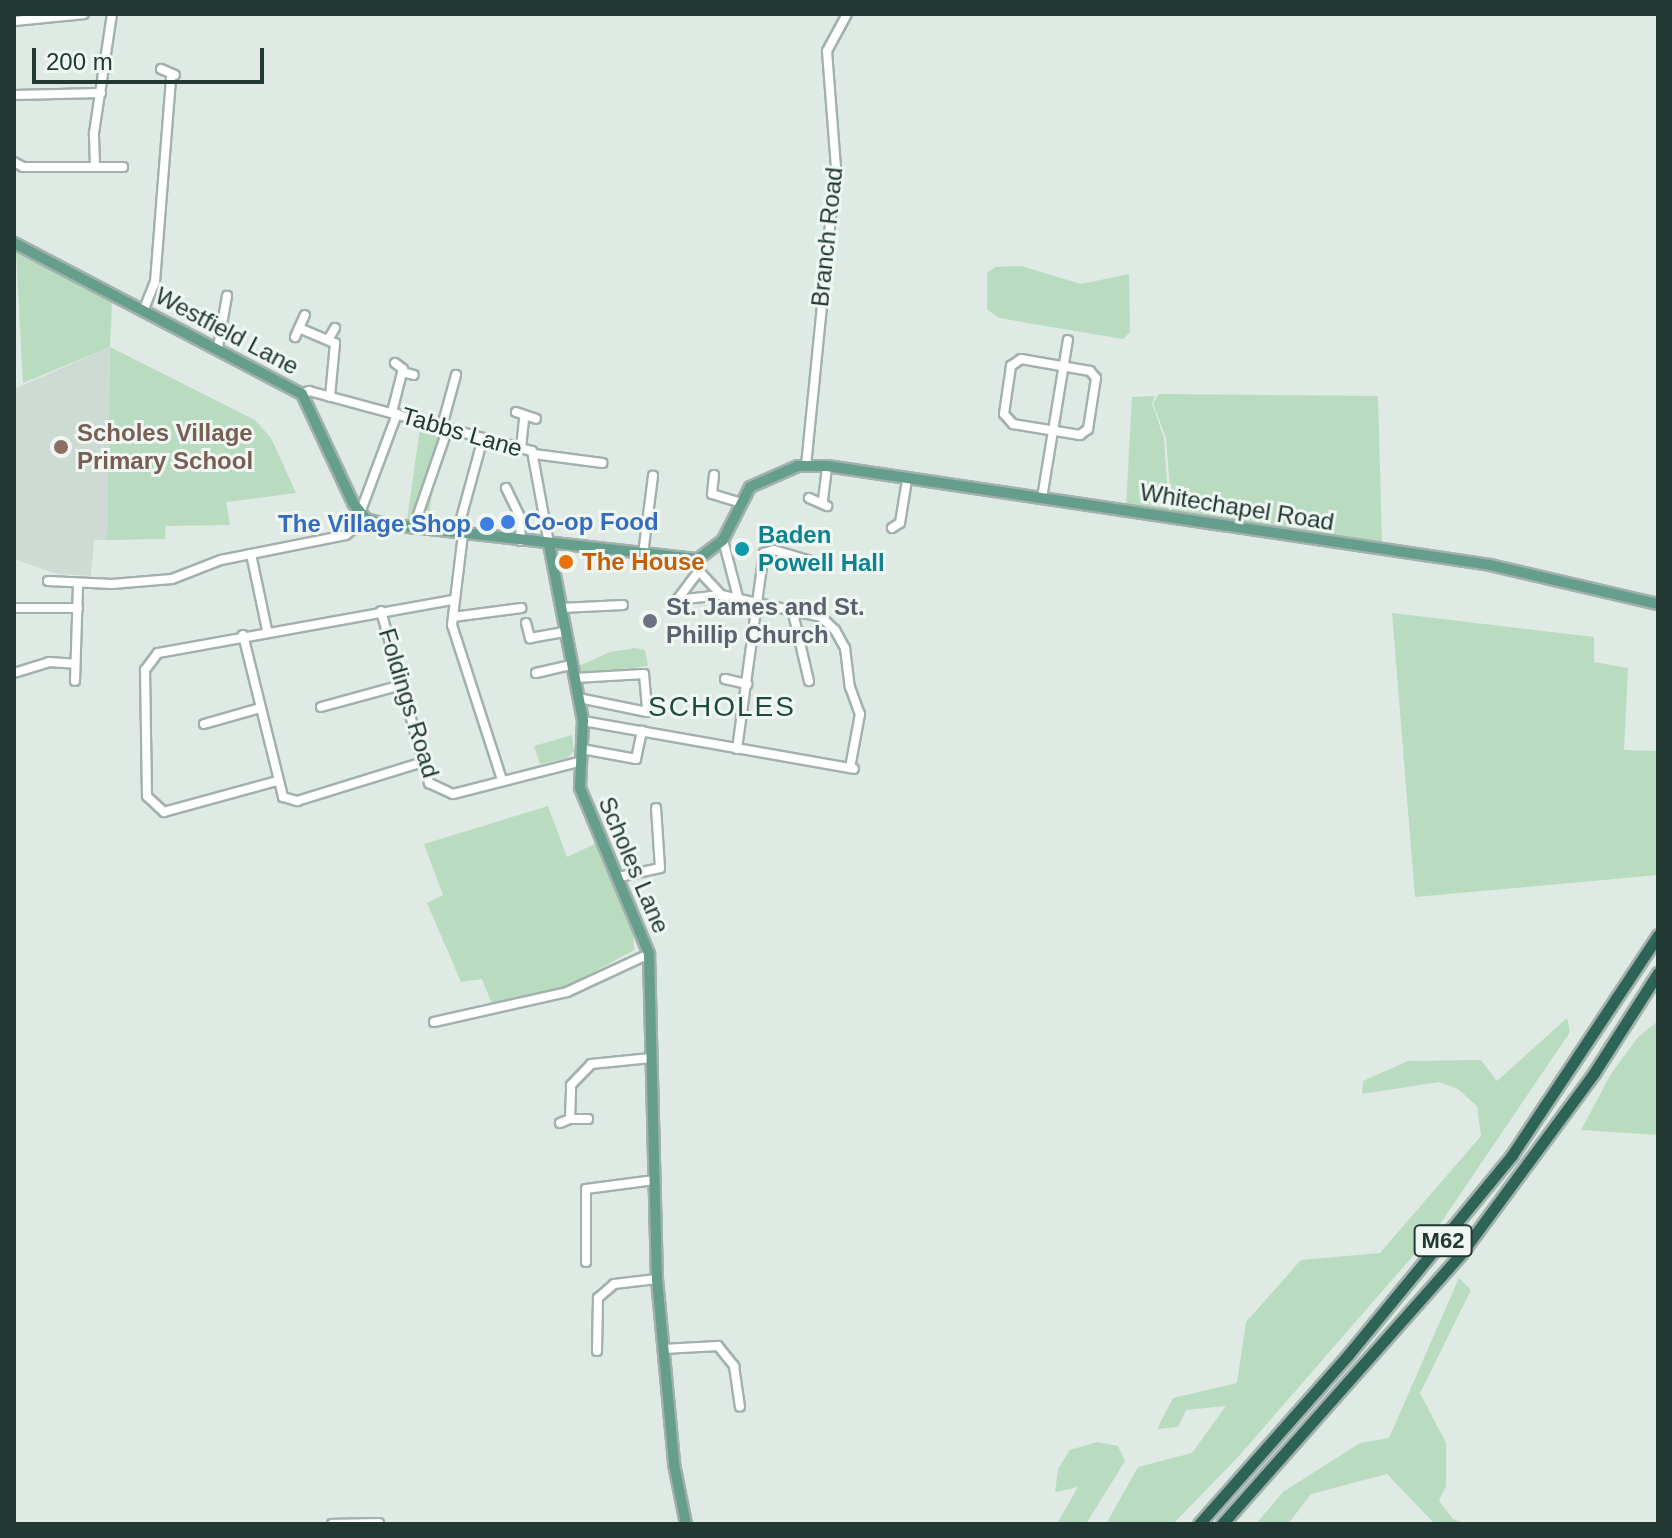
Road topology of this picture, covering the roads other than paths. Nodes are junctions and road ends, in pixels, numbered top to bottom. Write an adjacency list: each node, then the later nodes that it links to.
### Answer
1 (84, 14): 4 (street)
2 (112, 14): 6 (street)
3 (847, 14): 34 (street, Branch Road)
4 (14, 21)
5 (161, 69): 13 (street)
6 (101, 93): 7 (street); 9 (street)
7 (14, 95)
8 (14, 162): 9 (street)
9 (95, 165): 10 (street)
10 (123, 167)
11 (14, 243): 13 (main road, Westfield Lane)
12 (227, 296): 18 (street)
13 (144, 309): 18 (main road, Westfield Lane)
14 (305, 315): 16 (street)
15 (335, 328): 16 (street)
16 (328, 340): 25 (street)
17 (1068, 340): 20 (street)
18 (218, 347): 24 (main road, Westfield Lane)
19 (395, 363): 21 (street)
20 (1064, 366): 29 (street); 29 (street); 29 (street)
21 (403, 371): 22 (street); 26 (street)
22 (414, 375)
23 (456, 375): 28 (street)
24 (302, 394): 25 (street, Tabbs Lane); 45 (main road, Westfield Lane)
25 (330, 397): 26 (street, Tabbs Lane)
26 (394, 413): 28 (street, Tabbs Lane); 45 (street)
27 (536, 419): 31 (street)
28 (445, 427): 30 (street, Tabbs Lane); 47 (street)
29 (1053, 431): 43 (street)
30 (483, 438): 31 (street, Tabbs Lane); 48 (street)
31 (521, 448): 32 (street, Tabbs Lane)
32 (534, 454): 33 (street); 51 (street, Tabbs Lane)
33 (602, 463)
34 (806, 466): 35 (main road, Whitechapel Road); 44 (main road, Whitechapel Road)
35 (827, 466): 38 (main road, Whitechapel Road); 42 (street)
36 (714, 475): 41 (street)
37 (653, 476): 53 (street)
38 (907, 480): 43 (main road, Whitechapel Road); 46 (street)
39 (506, 488): 50 (street)
40 (700, 492): 41 (street)
41 (712, 494): 44 (street)
42 (809, 498)
43 (1042, 498): 63 (main road, Whitechapel Road)
44 (741, 503): 49 (main road)
45 (363, 516): 47 (main road); 52 (street)
46 (892, 528)
47 (413, 529): 48 (main road)
48 (460, 534): 50 (main road); 60 (street)
49 (723, 540): 54 (main road); 62 (street)
50 (521, 541): 51 (main road)
51 (549, 544): 53 (main road); 69 (main road, Scholes Lane)
52 (251, 554): 58 (street); 75 (street)
53 (643, 554): 54 (main road)
54 (698, 559): 56 (street)
55 (818, 563): 65 (street)
56 (699, 571): 59 (street); 59 (street)
57 (48, 581): 58 (street)
58 (78, 583): 67 (street)
59 (721, 595): 62 (street)
60 (453, 600): 70 (street); 73 (street)
61 (489, 600): 72 (street)
62 (739, 601): 65 (street)
63 (1658, 604)
64 (623, 605): 69 (street)
65 (760, 606): 71 (street); 86 (street)
66 (14, 608): 67 (street)
67 (78, 608): 78 (street)
68 (521, 608): 72 (street)
69 (561, 608): 76 (main road, Scholes Lane)
70 (381, 611): 75 (street); 87 (street, Foldings Road)
71 (793, 613): 85 (street); 95 (street)
72 (488, 614): 73 (street)
73 (453, 617): 98 (street)
74 (526, 623): 76 (street)
75 (267, 630): 77 (street)
76 (565, 632): 79 (main road, Scholes Lane)
77 (243, 635): 90 (street); 99 (street)
78 (75, 664): 80 (street); 84 (street)
79 (572, 665): 81 (street); 82 (main road, Scholes Lane)
80 (14, 673)
81 (536, 673)
82 (575, 678): 88 (main road, Scholes Lane); 88 (street)
83 (725, 679): 86 (street)
84 (75, 681)
85 (809, 681)
86 (747, 684): 95 (street)
87 (402, 685): 89 (street); 97 (street, Foldings Road)
88 (579, 698): 91 (main road, Scholes Lane)
89 (321, 707)
90 (260, 708): 92 (street); 99 (street)
91 (583, 721): 93 (street); 94 (main road, Scholes Lane)
92 (204, 724)
93 (642, 731): 94 (street); 95 (street)
94 (582, 749): 96 (main road, Scholes Lane)
95 (737, 749)
96 (582, 761): 98 (street, Foldings Road); 101 (main road, Scholes Lane)
97 (423, 762): 98 (street, Foldings Road); 99 (street)
98 (502, 780)
99 (277, 781)
100 (656, 808): 101 (street)
101 (619, 877): 103 (main road, Scholes Lane)
102 (1658, 935): 120 (highway, M62)
103 (649, 954): 105 (street); 106 (main road, Scholes Lane)
104 (1658, 973): 121 (highway, M62)
105 (434, 1022)
106 (651, 1058): 107 (street); 110 (main road, Scholes Lane)
107 (570, 1119): 108 (street); 109 (street)
108 (588, 1119)
109 (560, 1123)
110 (654, 1180): 111 (street); 112 (main road, Scholes Lane)
111 (586, 1262)
112 (657, 1279): 113 (main road, Scholes Lane); 114 (street)
113 (663, 1349): 115 (street); 119 (main road, Scholes Lane)
114 (597, 1351)
115 (740, 1407)
116 (331, 1521): 118 (street)
117 (379, 1523): 118 (street)
118 (358, 1524)
119 (686, 1524)
120 (1199, 1524)
121 (1222, 1524)

